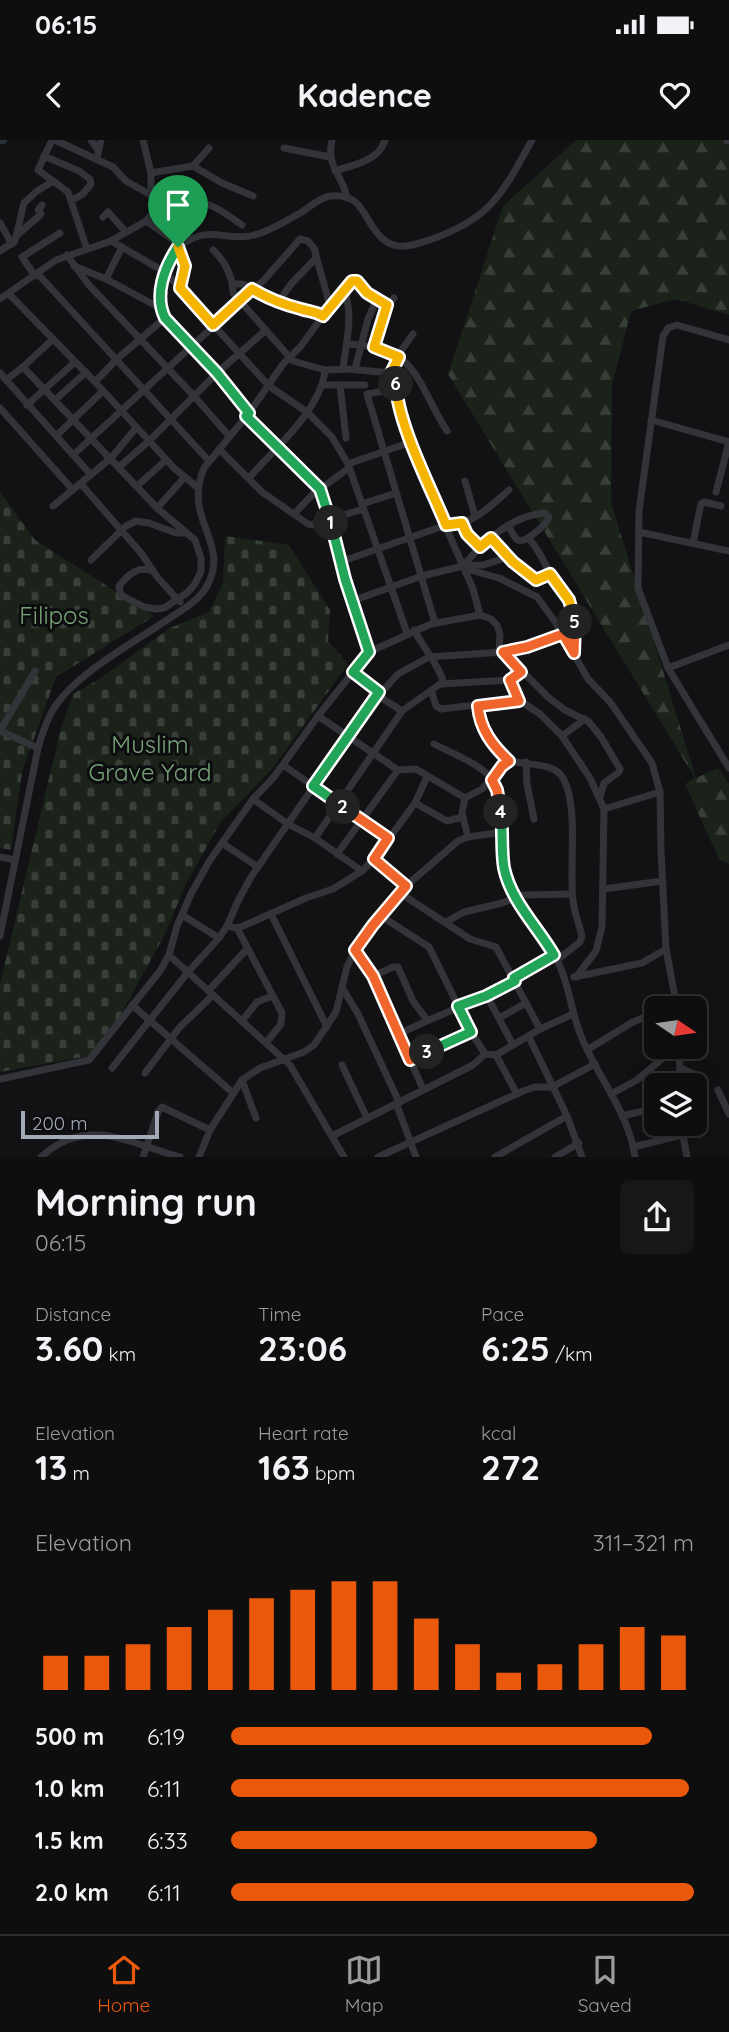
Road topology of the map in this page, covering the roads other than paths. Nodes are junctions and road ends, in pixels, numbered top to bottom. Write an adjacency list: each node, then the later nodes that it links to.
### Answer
1 (53, 140): 10 (street); 11 (street)
2 (91, 140): 10 (street)
3 (101, 140): 10 (street)
4 (143, 140): 15 (street)
5 (332, 140): 12 (street)
6 (385, 140): 14 (street)
7 (532, 140): 19 (street)
8 (209, 148): 13 (street)
9 (284, 148): 12 (street)
10 (98, 154): 17 (street)
11 (44, 156): 16 (street); 20 (street)
12 (330, 157): 14 (street)
13 (192, 166): 15 (street); 18 (street)
14 (335, 171): 19 (street)
15 (151, 173): 17 (street)
16 (52, 182): 20 (street); 30 (street)
17 (151, 195): 22 (street)
18 (253, 196)
19 (347, 198): 31 (street)
20 (72, 200): 36 (street)
21 (41, 205): 30 (street)
22 (160, 205): 23 (street); 25 (street)
23 (169, 213): 27 (street); 31 (street)
24 (103, 217): 28 (street)
25 (146, 221): 28 (street); 34 (street)
26 (0, 223): 33 (street)
27 (242, 225)
28 (126, 232): 32 (street)
29 (60, 233): 43 (street)
30 (17, 235): 33 (street)
31 (190, 240): 34 (street)
32 (111, 241): 35 (street); 36 (street)
33 (12, 244): 38 (street)
34 (179, 246): 42 (street); 46 (street)
35 (122, 247): 42 (street); 44 (street)
36 (87, 249): 39 (street)
37 (213, 250): 45 (street)
38 (0, 251)
39 (67, 255): 41 (street); 43 (street)
40 (316, 258): 47 (street); 54 (street); 56 (street)
41 (73, 266): 44 (street); 63 (street)
42 (165, 272): 46 (street); 57 (street)
43 (36, 275): 49 (street); 73 (street)
44 (106, 279): 57 (street)
45 (233, 284): 47 (street); 53 (street)
46 (180, 288): 60 (street)
47 (252, 289): 53 (street); 54 (street)
48 (344, 290): 52 (street); 56 (street); 66 (street)
49 (9, 294): 51 (street); 64 (street)
50 (394, 298): 55 (street)
51 (0, 299)
52 (377, 299): 55 (street); 67 (street)
53 (239, 301): 60 (street); 61 (street)
54 (279, 301): 58 (street)
55 (387, 305): 69 (street)
56 (330, 306): 58 (street)
57 (160, 308): 59 (street)
58 (323, 316): 72 (street)
59 (165, 318): 63 (street); 68 (street)
60 (213, 325): 68 (street); 70 (street)
61 (266, 330): 70 (street); 72 (street)
62 (413, 334): 71 (street)
63 (141, 339): 73 (street); 76 (street)
64 (53, 340): 74 (street); 75 (street)
65 (729, 340): 104 (street)
66 (347, 344): 67 (street); 77 (street)
67 (362, 345): 69 (street); 78 (street)
68 (191, 346): 76 (street); 82 (street)
69 (374, 347): 71 (street)
70 (240, 354): 82 (street); 89 (street)
71 (399, 357): 83 (street); 106 (street)
72 (290, 358): 79 (street); 89 (street)
73 (117, 359): 85 (street); 90 (street)
74 (75, 362): 81 (street); 92 (street)
75 (23, 367): 84 (street); 92 (street)
76 (167, 368): 90 (street); 95 (street)
77 (343, 369): 78 (street); 79 (street)
78 (355, 369): 80 (street)
79 (325, 370): 86 (street)
80 (365, 370): 83 (street); 88 (street)
81 (86, 372): 85 (street); 96 (street)
82 (217, 373): 95 (street); 101 (street)
83 (391, 373): 91 (street)
84 (3, 376): 97 (street)
85 (95, 382): 93 (street)
86 (324, 385): 87 (street); 100 (street)
87 (340, 385): 88 (street); 109 (street)
88 (365, 385): 94 (street)
89 (268, 386): 100 (street); 101 (street)
90 (144, 388): 99 (street); 102 (street)
91 (396, 389): 94 (street); 112 (street)
92 (45, 390): 96 (street); 97 (street)
93 (103, 391): 99 (street); 103 (street)
94 (367, 394): 116 (street)
95 (194, 396): 102 (street); 108 (street)
96 (55, 400): 103 (street)
97 (27, 405): 107 (street)
98 (0, 408): 131 (street)
99 (122, 410): 105 (street); 110 (street)
100 (307, 412): 109 (street); 114 (street)
101 (247, 415): 108 (street); 114 (street)
102 (171, 418): 111 (street); 120 (street)
103 (72, 419): 107 (street); 110 (street)
104 (651, 420): 113 (street); 146 (street)
105 (136, 428): 111 (street); 118 (street)
106 (447, 431)
107 (57, 435): 117 (street)
108 (229, 436): 115 (street)
109 (332, 437): 121 (street)
110 (91, 439): 117 (street); 118 (street)
111 (149, 440): 119 (street); 122 (street)
112 (411, 442): 116 (street); 143 (street)
113 (729, 442): 134 (street)
114 (277, 446): 125 (street); 130 (street)
115 (219, 449): 120 (street); 125 (street)
116 (384, 452): 121 (street); 133 (street)
117 (74, 455): 123 (street)
118 (111, 458): 122 (street); 123 (street)
119 (166, 460): 124 (street); 128 (street)
120 (208, 460): 129 (street)
121 (349, 466): 130 (street); 136 (street)
122 (119, 467): 128 (street)
123 (90, 475): 127 (street)
124 (184, 478): 129 (street); 138 (street)
125 (249, 478): 139 (street)
126 (465, 481): 140 (street)
127 (81, 484): 131 (street); 145 (street)
128 (137, 486): 138 (street)
129 (197, 487): 165 (street)
130 (320, 489): 139 (street); 141 (street)
131 (73, 490): 135 (street)
132 (509, 490): 140 (street)
133 (396, 492): 136 (street); 148 (street)
134 (716, 492)
135 (53, 506)
136 (362, 506): 141 (street); 153 (street)
137 (721, 506): 151 (street)
138 (157, 508): 147 (street)
139 (294, 514): 141 (street)
140 (475, 516): 142 (street)
141 (330, 519): 157 (street)
142 (462, 523): 143 (street); 152 (street)
143 (446, 525): 148 (street); 158 (street)
144 (508, 525): 149 (street); 150 (street); 150 (street)
145 (121, 531): 147 (street); 156 (street); 159 (street)
146 (639, 532): 151 (street); 175 (street)
147 (187, 533): 163 (street)
148 (411, 538): 153 (street); 161 (street)
149 (491, 538): 152 (street); 155 (street)
150 (528, 538): 160 (street)
151 (693, 543): 154 (street)
152 (480, 547): 158 (street)
153 (377, 548): 157 (street); 162 (street)
154 (729, 551)
155 (509, 557): 158 (street); 160 (street)
156 (91, 560)
157 (340, 562): 164 (street)
158 (463, 566): 161 (street); 166 (street); 169 (street)
159 (153, 571): 163 (street); 163 (street)
160 (550, 574): 173 (street)
161 (422, 576): 162 (street); 167 (street)
162 (391, 587): 164 (street); 168 (street)
163 (178, 600): 165 (street)
164 (352, 601): 171 (street)
165 (186, 607): 192 (street)
166 (480, 615): 167 (street); 172 (street)
167 (435, 622): 168 (street)
168 (411, 631): 171 (street); 174 (street)
169 (563, 634): 172 (street); 173 (street)
170 (729, 645): 175 (street)
171 (369, 652): 177 (street)
172 (501, 652): 174 (street); 178 (street)
173 (574, 653): 202 (street)
174 (429, 657): 180 (street); 182 (street)
175 (668, 668): 197 (street)
176 (35, 671): 188 (street)
177 (353, 672): 182 (street); 186 (street)
178 (521, 672): 179 (street); 187 (street)
179 (510, 680): 180 (street); 183 (street)
180 (444, 684): 181 (street)
181 (431, 690): 184 (street); 185 (street)
182 (378, 693): 185 (street); 190 (street)
183 (519, 701): 184 (street); 189 (street)
184 (478, 706): 194 (street)
185 (402, 711): 193 (street)
186 (318, 716): 190 (street); 196 (street)
187 (585, 719): 189 (street); 203 (street)
188 (0, 731): 192 (street)
189 (562, 736): 203 (street)
190 (348, 737): 193 (street); 201 (street)
191 (434, 744): 200 (street)
192 (38, 748): 221 (street)
193 (372, 754): 198 (street); 206 (street)
194 (509, 761): 195 (street); 200 (street)
195 (526, 762): 210 (street); 228 (street)
196 (283, 765): 201 (street); 205 (street)
197 (729, 768)
198 (398, 770): 199 (street); 211 (street)
199 (427, 777): 204 (street); 207 (street)
200 (492, 780): 204 (street); 213 (street)
201 (313, 786): 206 (street); 212 (street)
202 (660, 792): 208 (street); 224 (street)
203 (600, 797): 208 (street)
204 (465, 798): 209 (street)
205 (253, 799): 212 (street); 217 (street)
206 (338, 803): 211 (street); 215 (street)
207 (415, 803): 209 (street); 216 (street)
208 (604, 809): 226 (street)
209 (463, 817): 214 (street)
210 (534, 819)
211 (362, 820): 216 (street); 218 (street)
212 (288, 824): 215 (street); 222 (street)
213 (503, 832): 214 (street); 229 (street)
214 (468, 837): 225 (street)
215 (315, 838): 218 (street)
216 (388, 838): 220 (street)
217 (222, 843): 222 (street); 231 (street)
218 (337, 855): 223 (street)
219 (0, 857): 221 (street)
220 (374, 859): 223 (street); 225 (street)
221 (15, 860): 236 (street)
222 (258, 867): 234 (street)
223 (362, 871): 230 (street)
224 (662, 881): 226 (street); 240 (street)
225 (406, 886): 227 (street)
226 (604, 889): 246 (street)
227 (400, 894): 232 (street); 233 (street)
228 (572, 894): 229 (street); 242 (street)
229 (515, 898): 233 (street); 242 (street)
230 (271, 914): 235 (street); 262 (street)
231 (182, 915): 237 (street); 241 (street)
232 (381, 916): 239 (street); 255 (street)
233 (446, 922): 247 (street)
234 (227, 926): 235 (street); 237 (street)
235 (237, 928): 238 (street)
236 (0, 936)
237 (219, 938): 243 (street)
238 (247, 949): 249 (street); 250 (street)
239 (355, 950): 244 (street); 248 (street)
240 (666, 950): 246 (street); 252 (street)
241 (169, 955): 243 (street); 254 (street)
242 (555, 958): 245 (street); 247 (street)
243 (188, 972): 249 (street); 259 (street)
244 (373, 976): 260 (street); 265 (street)
245 (565, 977): 246 (street); 256 (street)
246 (576, 977)
247 (515, 980): 251 (street); 253 (street)
248 (343, 989): 262 (street); 292 (street)
249 (211, 992): 261 (street); 267 (street)
250 (272, 996): 261 (street); 268 (street)
251 (486, 996): 255 (street); 258 (street)
252 (674, 996)
253 (526, 1003): 258 (street); 263 (street)
254 (132, 1005): 259 (street); 284 (street)
255 (458, 1006): 260 (street); 264 (street)
256 (573, 1014): 263 (street); 270 (street)
257 (644, 1017): 270 (street)
258 (499, 1018): 269 (street)
259 (150, 1020): 267 (street); 279 (street)
260 (427, 1020): 265 (street)
261 (242, 1021): 268 (street)
262 (327, 1027): 273 (street)
263 (540, 1029): 266 (street)
264 (471, 1032): 271 (street); 276 (street)
265 (399, 1034): 276 (street)
266 (529, 1037): 269 (street); 286 (street)
267 (171, 1039): 281 (street); 289 (street)
268 (266, 1043): 273 (street)
269 (513, 1045): 272 (street)
270 (587, 1049): 277 (street)
271 (485, 1054): 272 (street); 287 (street)
272 (496, 1055): 290 (street)
273 (284, 1059): 285 (street); 300 (street)
274 (663, 1059): 291 (street)
275 (679, 1059): 280 (street)
276 (410, 1060): 287 (street)
277 (595, 1064): 286 (street); 291 (street)
278 (342, 1065): 298 (street)
279 (112, 1068)
280 (680, 1068): 282 (street); 283 (street)
281 (145, 1073)
282 (679, 1073)
283 (692, 1073)
284 (0, 1079)
285 (242, 1080): 289 (street); 297 (street)
286 (552, 1087): 290 (street); 295 (street)
287 (423, 1089): 292 (street)
288 (718, 1090): 294 (street)
289 (232, 1093): 299 (street)
290 (517, 1094): 303 (street)
291 (611, 1094): 296 (street)
292 (397, 1103): 298 (street); 303 (street)
293 (644, 1111): 296 (street)
294 (729, 1114)
295 (567, 1115): 304 (street); 314 (street)
296 (622, 1116): 306 (street)
297 (256, 1118)
298 (368, 1118): 300 (street)
299 (210, 1130): 305 (street); 310 (street)
300 (332, 1136): 311 (street)
301 (678, 1136): 306 (street)
302 (682, 1136): 318 (street)
303 (412, 1143): 312 (street); 313 (street)
304 (579, 1143): 315 (street); 316 (street)
305 (146, 1147): 307 (street); 308 (street); 309 (street)
306 (634, 1147): 317 (street)
307 (41, 1157)
308 (143, 1157)
309 (180, 1157)
310 (199, 1157)
311 (344, 1157)
312 (378, 1157)
313 (416, 1157)
314 (495, 1157)
315 (555, 1157)
316 (582, 1157)
317 (635, 1157)
318 (687, 1157)

